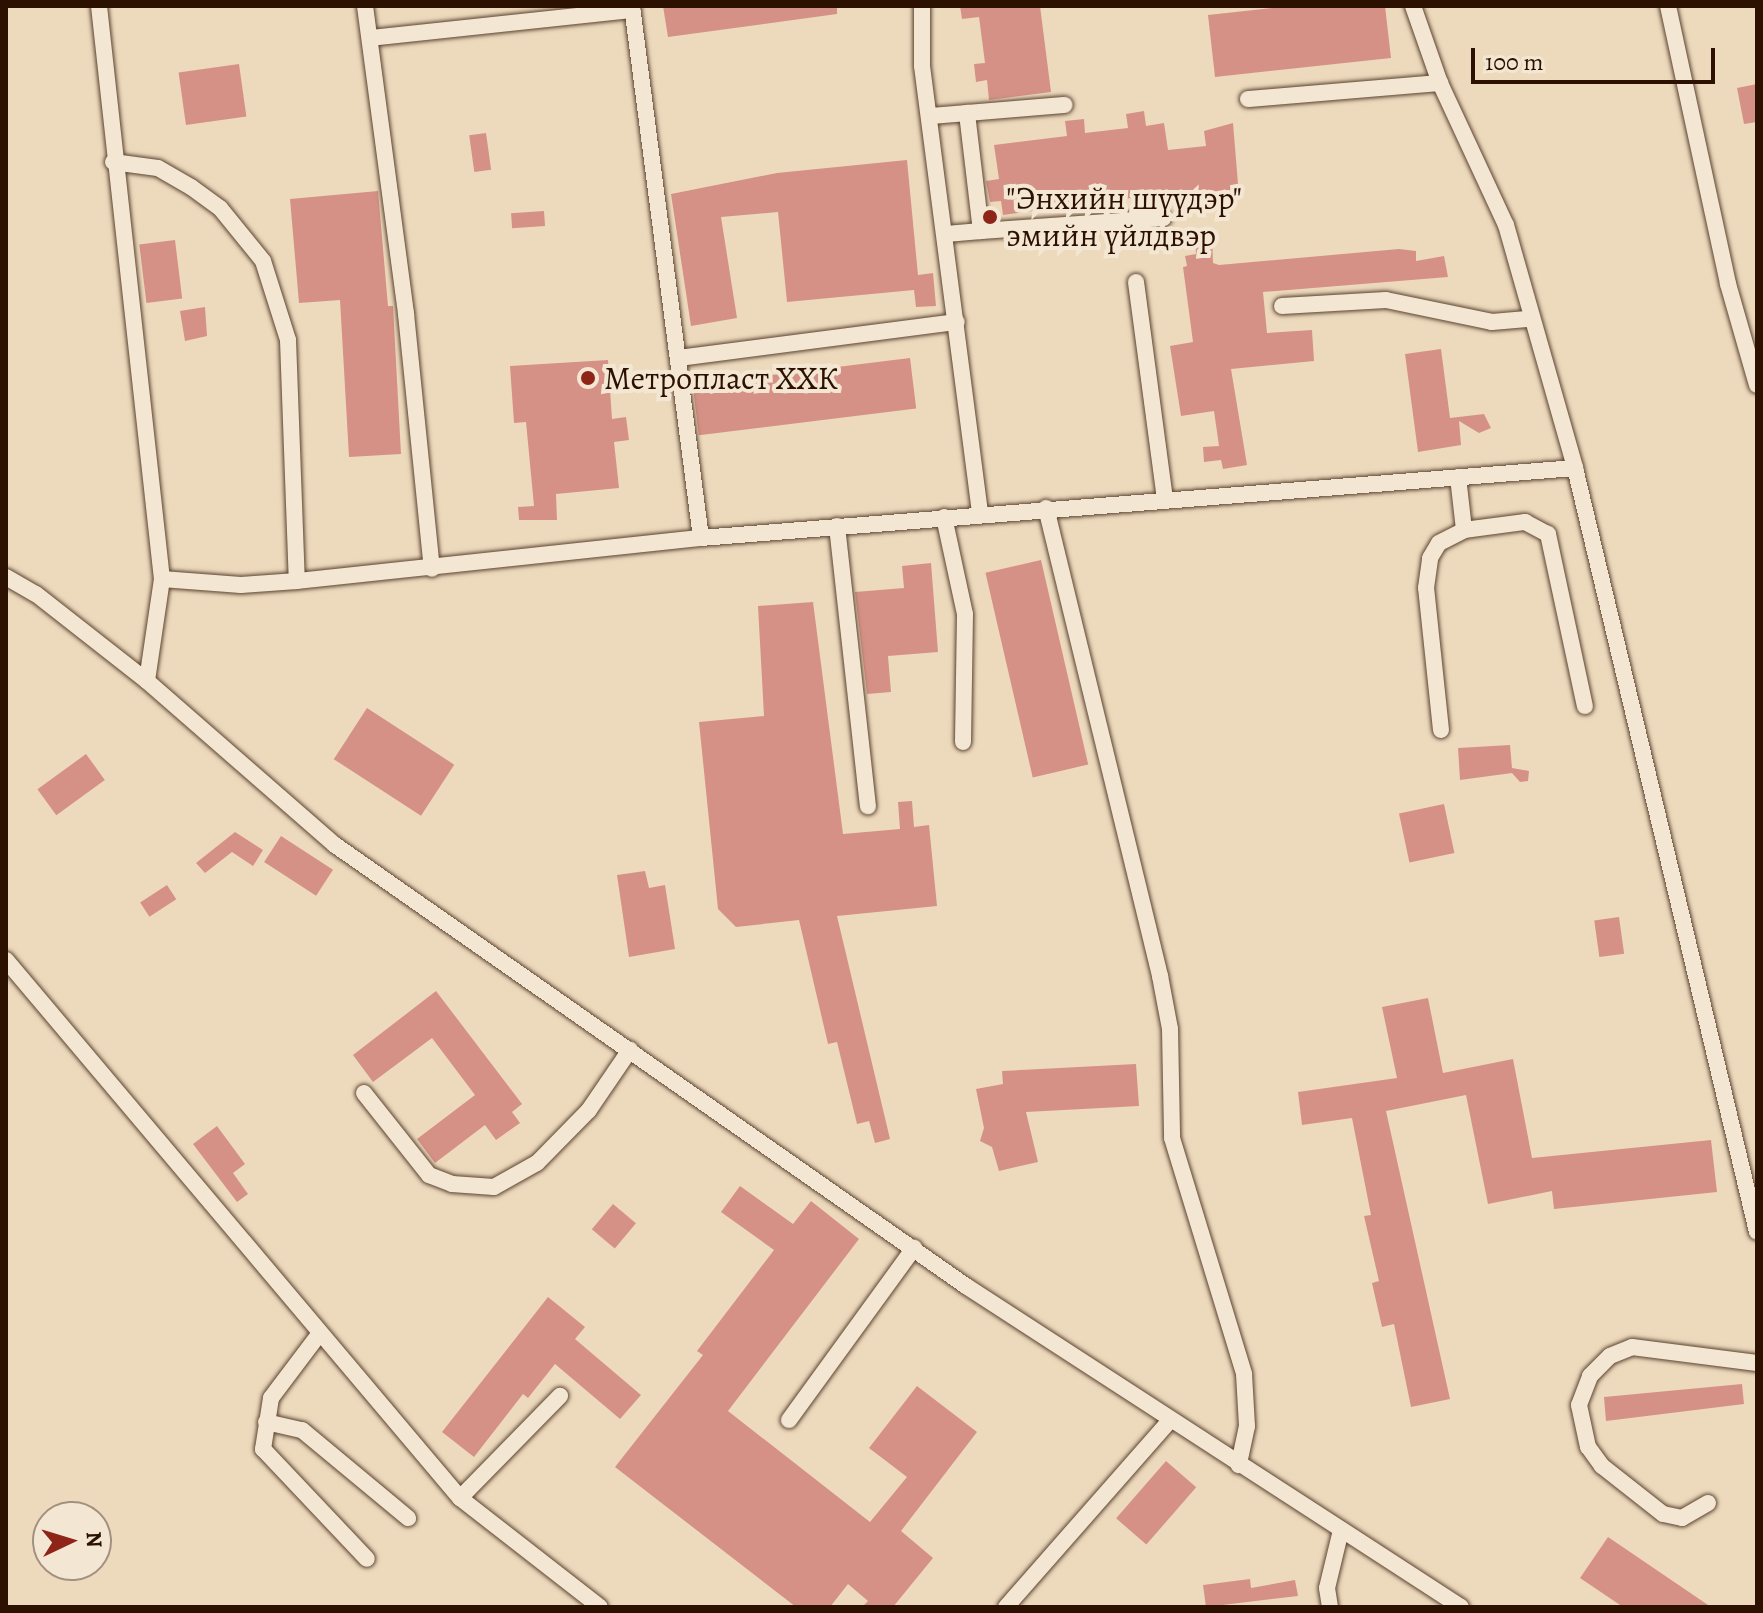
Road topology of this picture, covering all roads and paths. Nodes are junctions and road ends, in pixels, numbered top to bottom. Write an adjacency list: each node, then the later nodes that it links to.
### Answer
1 (99, 6): 13 (street)
2 (365, 6): 7 (street)
3 (922, 6): 12 (street)
4 (1413, 6): 8 (street)
5 (1668, 6): 22 (street)
6 (632, 8): 7 (street); 21 (street)
7 (370, 38): 33 (street)
8 (1440, 83): 9 (street); 19 (street)
9 (1248, 99)
10 (1065, 105): 11 (street)
11 (967, 113): 12 (street); 15 (street)
12 (930, 116): 16 (street)
13 (113, 162): 35 (street); 36 (street)
14 (1164, 218): 15 (street)
15 (981, 231): 16 (street)
16 (946, 234): 20 (street)
17 (1136, 282): 26 (street)
18 (1282, 306): 19 (street)
19 (1530, 319): 24 (street)
20 (957, 322): 21 (street); 28 (street)
21 (679, 358): 32 (street)
22 (1754, 364): 23 (street)
23 (1757, 385)
24 (1575, 468): 25 (street); 45 (street)
25 (1458, 477): 26 (street); 31 (street)
26 (1165, 499): 27 (street)
27 (1046, 508): 28 (street); 53 (street)
28 (980, 513): 29 (street)
29 (944, 517): 30 (street); 40 (street)
30 (837, 526): 32 (street); 41 (street)
31 (1464, 530): 38 (street); 39 (street)
32 (701, 538): 33 (street)
33 (432, 569): 36 (street)
34 (6, 577): 37 (street)
35 (162, 579): 36 (street); 37 (street)
36 (297, 581)
37 (147, 681): 43 (street)
38 (1585, 706)
39 (1441, 730)
40 (963, 742)
41 (868, 806)
42 (6, 960): 47 (street)
43 (630, 1050): 44 (street); 46 (street)
44 (364, 1093)
45 (1757, 1232)
46 (914, 1248): 50 (street); 51 (street)
47 (320, 1333): 52 (street); 54 (street)
48 (1757, 1363): 55 (street)
49 (560, 1396): 54 (street)
50 (789, 1420)
51 (1170, 1420): 53 (street); 60 (street)
52 (266, 1422): 56 (street); 58 (street)
53 (1239, 1465): 57 (street)
54 (460, 1498): 59 (street)
55 (1708, 1503)
56 (408, 1518)
57 (1341, 1530): 61 (street); 62 (street)
58 (367, 1559)
59 (600, 1607)
60 (1006, 1607)
61 (1330, 1607)
62 (1461, 1607)

